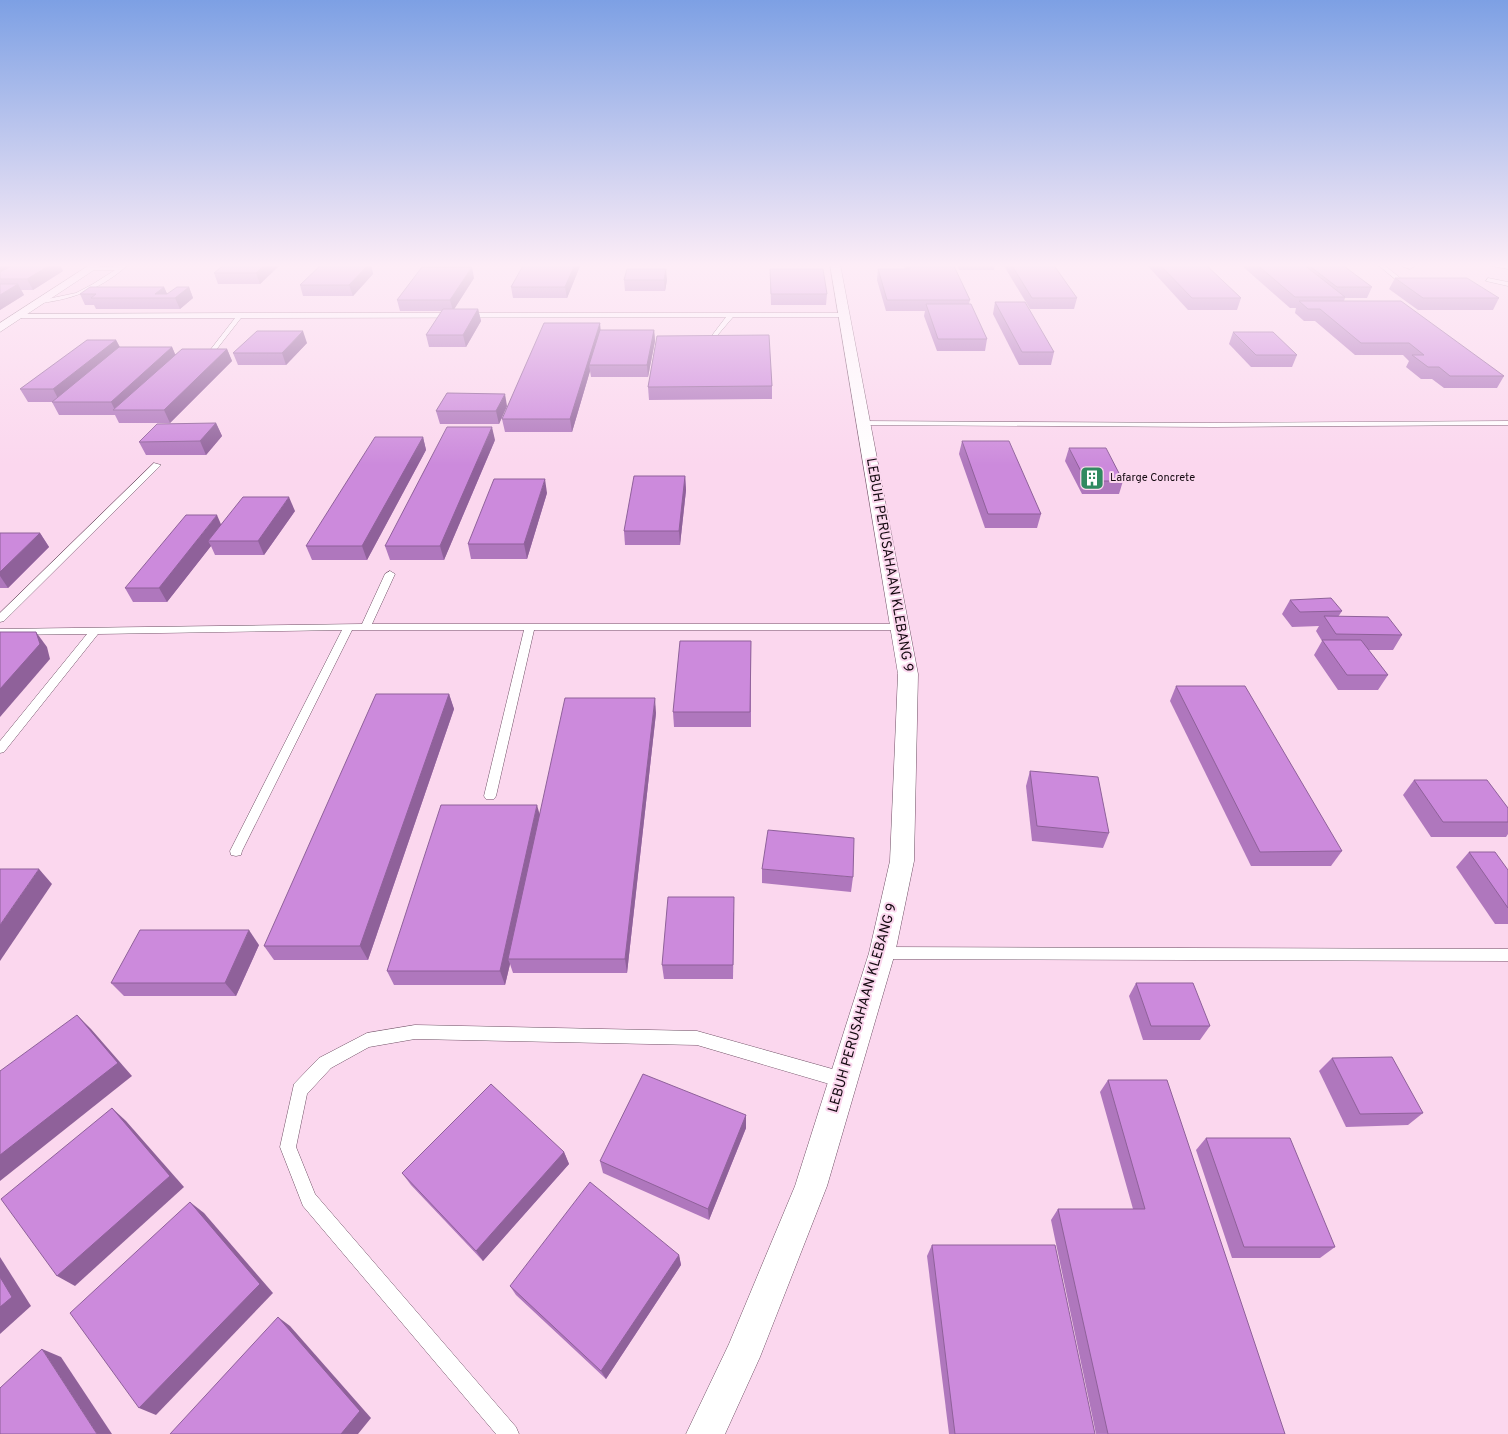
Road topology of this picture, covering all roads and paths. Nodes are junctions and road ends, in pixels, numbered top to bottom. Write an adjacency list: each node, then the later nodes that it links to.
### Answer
1 (227, 331): 5 (lane)
2 (719, 331): 4 (lane)
3 (847, 331): 6 (street, LEBUH PERUSAHAAN KLEBANG 9)
4 (710, 342)
5 (206, 358)
6 (864, 423): 7 (lane); 14 (street, LEBUH PERUSAHAAN KLEBANG 9)
7 (1508, 423)
8 (157, 466): 10 (lane)
9 (390, 574): 12 (lane)
10 (0, 619)
11 (349, 627): 12 (lane); 16 (lane); 19 (lane)
12 (366, 627): 13 (lane)
13 (530, 627): 14 (lane); 18 (lane)
14 (900, 627): 20 (street, LEBUH PERUSAHAAN KLEBANG 9)
15 (0, 632): 16 (lane)
16 (94, 632): 17 (lane)
17 (0, 749)
18 (490, 796)
19 (236, 851)
20 (882, 953): 21 (lane); 22 (street, LEBUH PERUSAHAAN KLEBANG 9)
21 (1508, 955)
22 (843, 1080): 23 (lane); 24 (street, LEBUH PERUSAHAAN KLEBANG 9)
23 (509, 1434)
24 (705, 1434)

